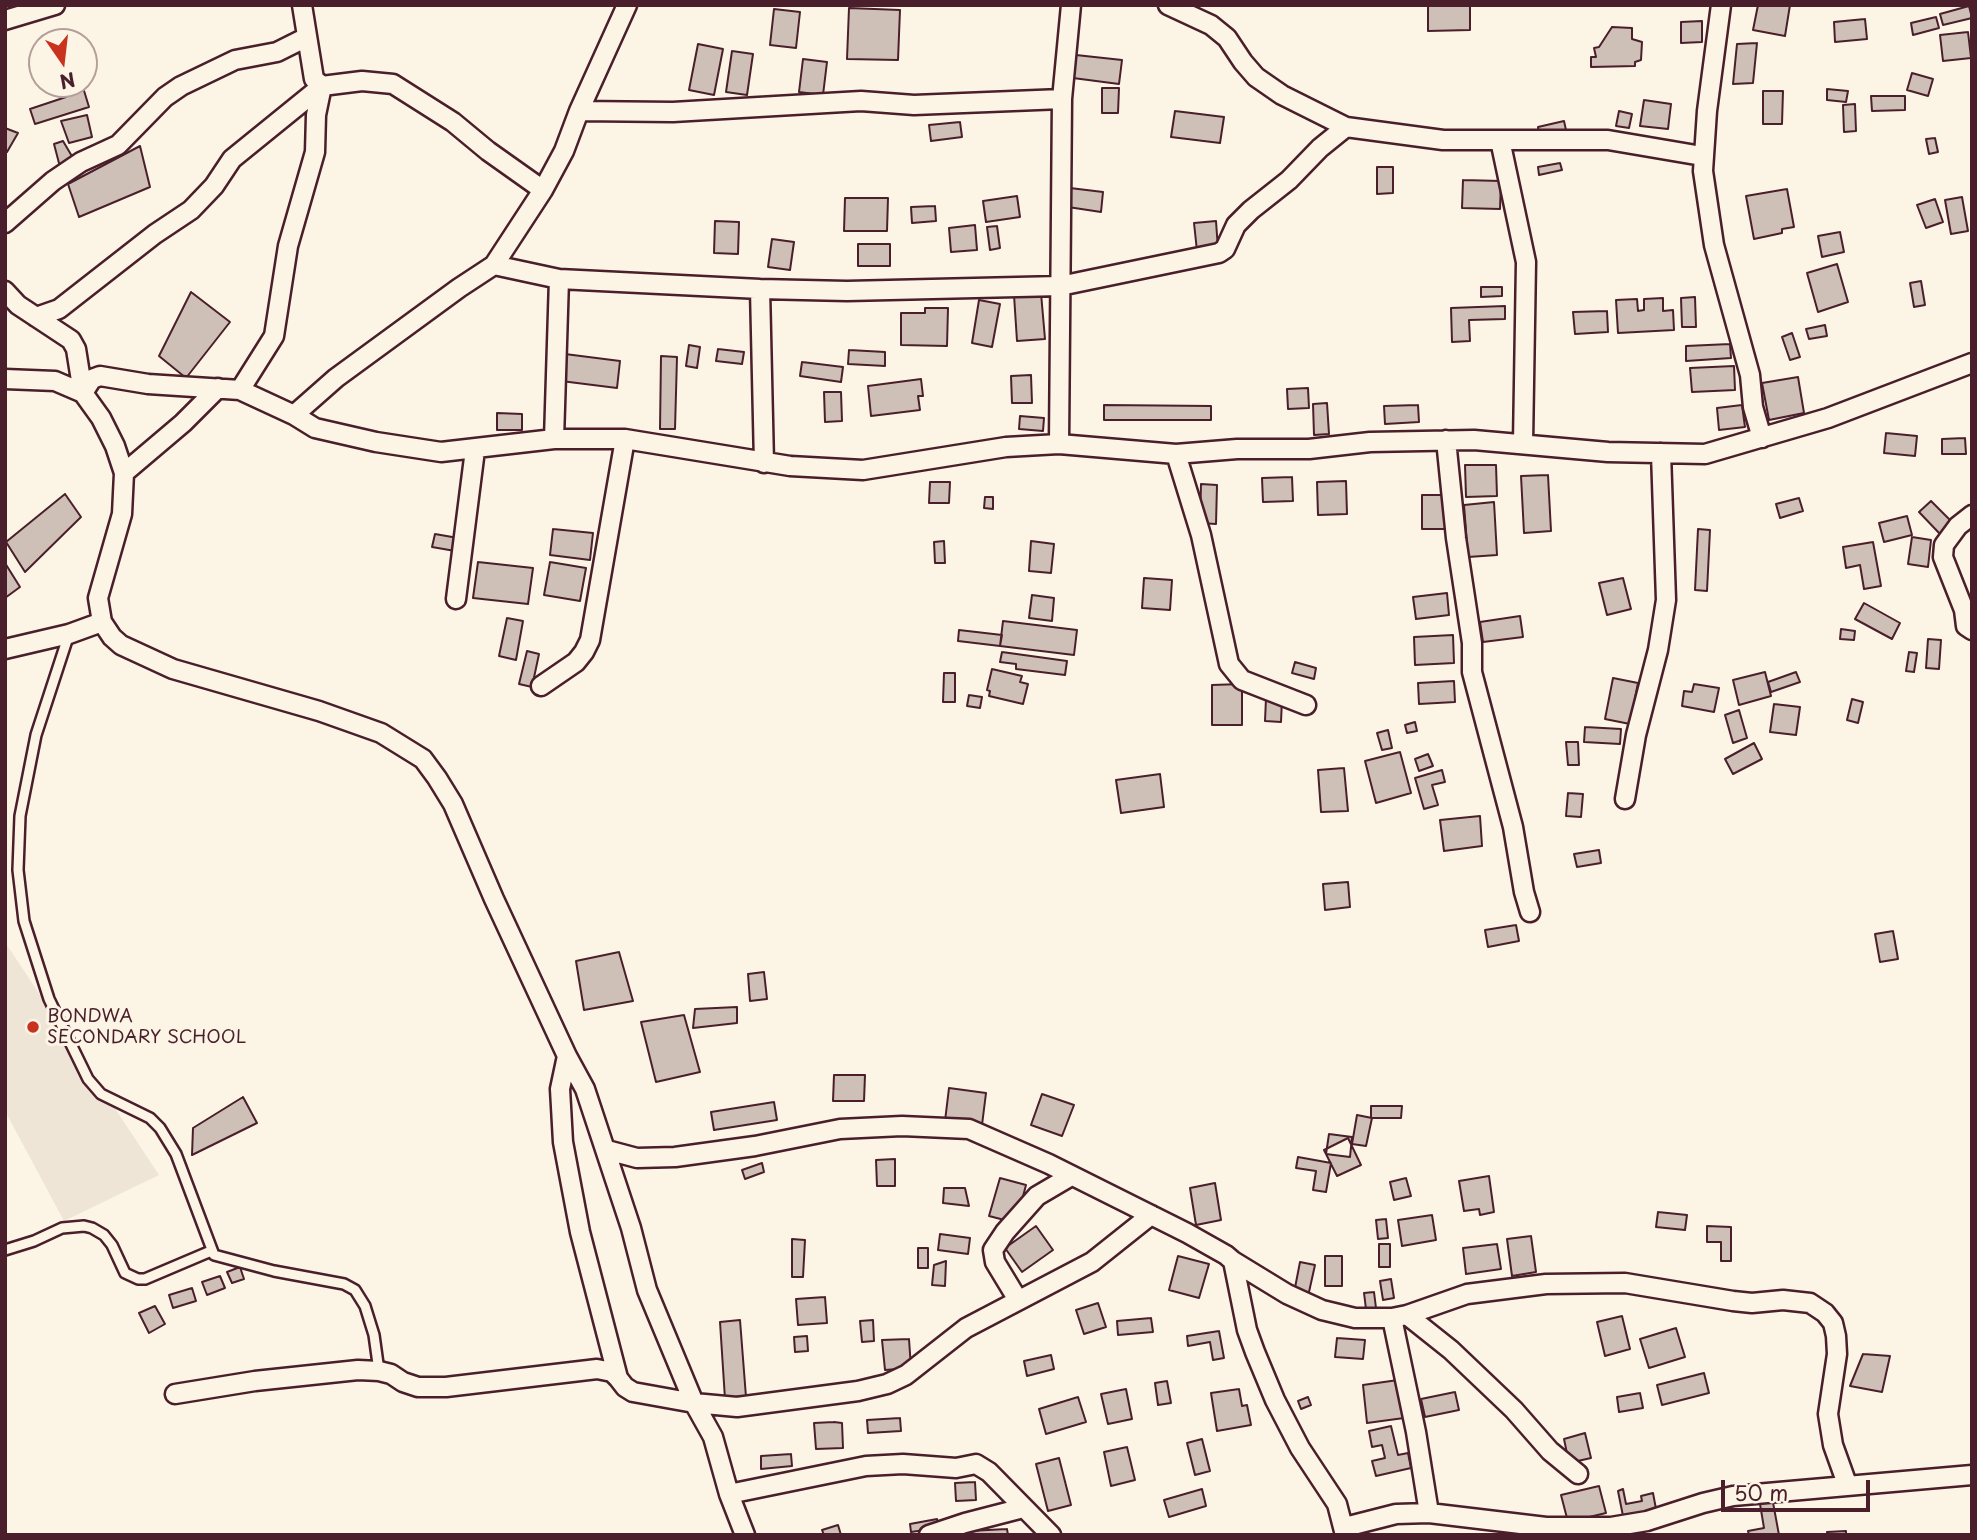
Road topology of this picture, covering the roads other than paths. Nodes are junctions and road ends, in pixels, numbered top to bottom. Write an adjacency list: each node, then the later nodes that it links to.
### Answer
1 (55, 5): 7 (street)
2 (302, 5): 8 (street)
3 (627, 5): 11 (street)
4 (1071, 5): 10 (street)
5 (1168, 5): 12 (street)
6 (1721, 5): 14 (street)
7 (5, 20)
8 (307, 37): 9 (street); 16 (street)
9 (322, 86): 15 (street); 22 (street); 26 (street)
10 (1062, 99): 11 (street); 19 (street)
11 (579, 111): 15 (street)
12 (1346, 127): 13 (street); 19 (street)
13 (1500, 140): 14 (street); 33 (street)
14 (1702, 156): 29 (street)
15 (543, 190): 17 (street)
16 (5, 223)
17 (494, 265): 18 (street); 28 (street)
18 (559, 279): 20 (street); 30 (street)
19 (1060, 286): 20 (street); 34 (street)
20 (760, 289): 38 (street)
21 (5, 291): 22 (street)
22 (36, 317): 27 (street)
23 (1972, 363): 29 (street)
24 (5, 379): 27 (street)
25 (218, 388): 26 (street); 27 (street); 39 (street)
26 (240, 390): 28 (street)
27 (83, 393): 39 (street)
28 (294, 415): 35 (street)
29 (1762, 438): 36 (street)
30 (554, 439): 31 (street); 35 (street)
31 (625, 439): 38 (street); 46 (street)
32 (1446, 440): 33 (street); 37 (street); 49 (street)
33 (1523, 443): 36 (street)
34 (1059, 444): 37 (street); 38 (street)
35 (475, 450): 41 (street)
36 (1661, 453): 48 (street)
37 (1175, 454): 47 (street)
38 (764, 463)
39 (124, 473): 42 (street)
40 (1972, 515): 43 (street)
41 (456, 599)
42 (102, 622): 44 (street); 50 (street)
43 (1972, 630)
44 (69, 635): 45 (street); 55 (lane)
45 (5, 649)
46 (541, 686)
47 (1306, 705)
48 (1625, 799)
49 (1530, 912)
50 (567, 1056): 51 (street); 60 (street)
51 (607, 1150): 52 (street); 62 (street)
52 (1070, 1176): 53 (street); 57 (street)
53 (1151, 1215): 56 (street); 57 (street)
54 (5, 1250): 55 (lane)
55 (211, 1251): 59 (lane)
56 (1233, 1261): 58 (street); 70 (street)
57 (1018, 1300): 62 (street)
58 (1400, 1317): 63 (street); 65 (street); 68 (street)
59 (379, 1371): 60 (street); 61 (street)
60 (618, 1378): 62 (street)
61 (175, 1394)
62 (694, 1403): 66 (street)
63 (1578, 1474)
64 (1972, 1475): 65 (street)
65 (1847, 1484): 69 (street)
66 (729, 1494): 67 (street); 71 (street)
67 (1023, 1508): 72 (street); 73 (street)
68 (1429, 1513): 69 (street); 70 (street)
69 (1647, 1528)
70 (1350, 1532)
71 (745, 1535)
72 (929, 1535)
73 (1051, 1535)

